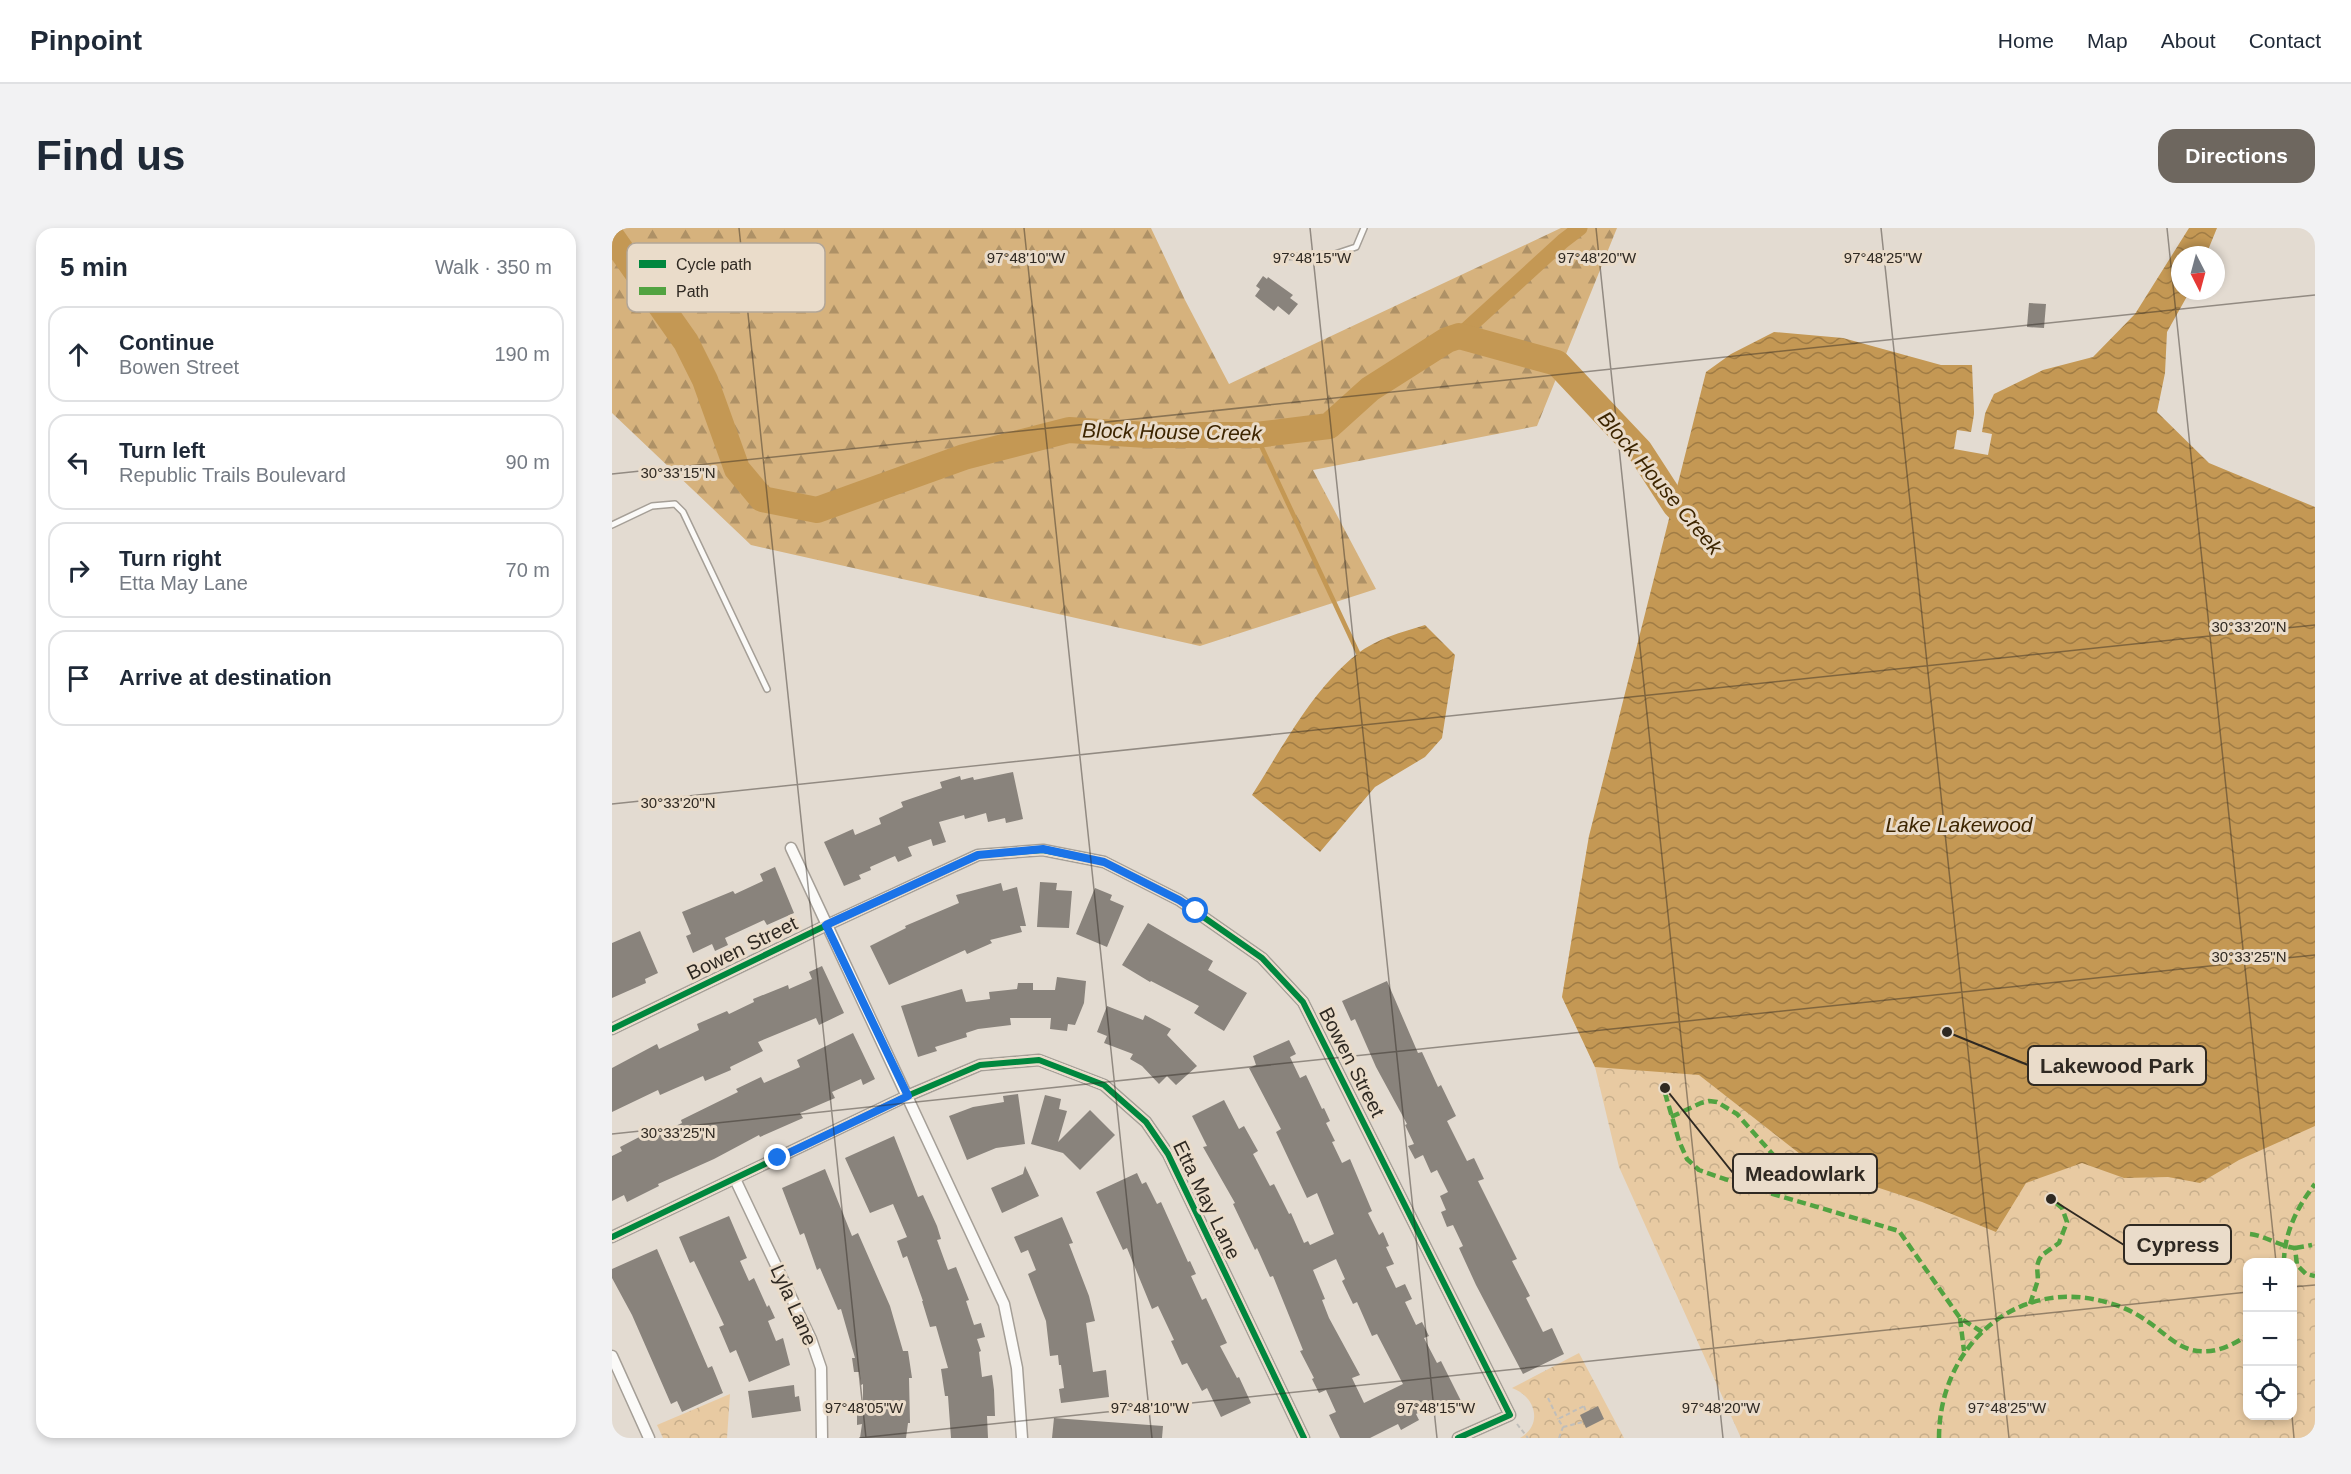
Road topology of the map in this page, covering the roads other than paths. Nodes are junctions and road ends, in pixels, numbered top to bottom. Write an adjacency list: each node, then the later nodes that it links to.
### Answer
1 (1364, 228): 2 (lane)
2 (1280, 257)
3 (612, 525): 4 (lane)
4 (767, 689)
5 (791, 848): 6 (street)
6 (826, 925): 7 (street, Bowen Street); 8 (street); 16 (street, Bowen Street)
7 (612, 1029)
8 (908, 1096): 9 (street, Etta May Lane); 14 (street); 15 (street, Etta May Lane)
9 (735, 1179): 10 (street, Etta May Lane); 13 (street, Lyla Lane)
10 (612, 1237)
11 (612, 1356): 12 (street)
12 (649, 1438)
13 (822, 1438)
14 (1022, 1438)
15 (1304, 1438)
16 (1458, 1438)

